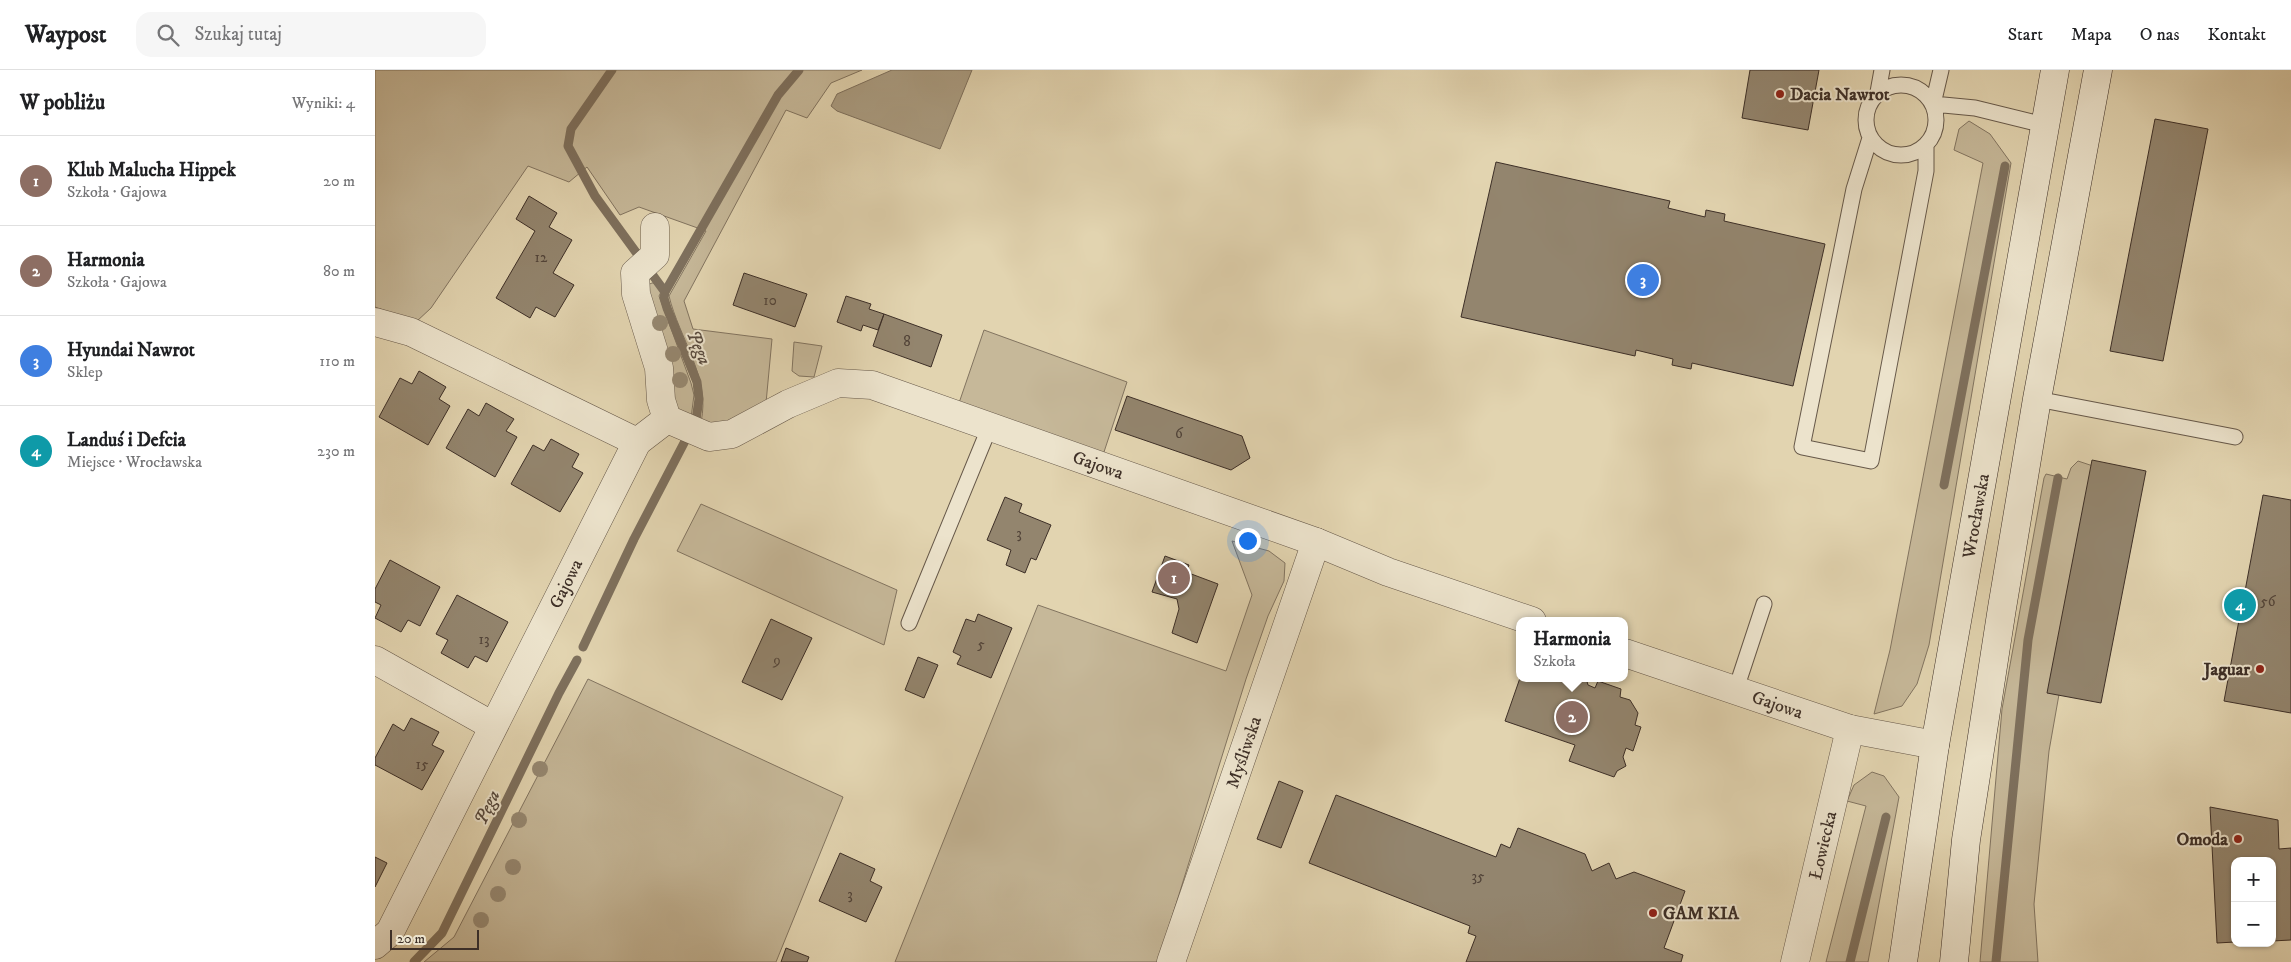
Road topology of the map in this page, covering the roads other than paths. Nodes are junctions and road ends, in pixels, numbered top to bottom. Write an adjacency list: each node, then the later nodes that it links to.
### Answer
1 (1881, 70): 5 (lane)
2 (1941, 70): 6 (lane)
3 (2055, 70): 7 (street, Wrocławska)
4 (2098, 70): 12 (street)
5 (1878, 92): 6 (lane); 8 (lane)
6 (1933, 104): 7 (lane); 9 (lane)
7 (2044, 125): 26 (street, Wrocławska)
8 (1870, 138): 9 (lane); 9 (lane)
9 (1926, 145)
10 (655, 227): 13 (street)
11 (375, 322): 16 (street)
12 (2037, 399): 15 (lane); 31 (street)
13 (682, 426): 14 (street, Gajowa); 16 (street, Gajowa)
14 (990, 426): 17 (street, Gajowa); 20 (lane)
15 (2235, 437)
16 (637, 442): 24 (street, Gajowa)
17 (1316, 542): 19 (street, Gajowa); 28 (street, Myśliwska)
18 (1763, 604): 23 (lane)
19 (1519, 617)
20 (909, 623)
21 (1628, 655): 23 (street, Gajowa)
22 (375, 660): 24 (street)
23 (1735, 692): 25 (street, Gajowa)
24 (493, 726): 27 (street, Gajowa)
25 (1850, 729): 26 (street, Gajowa); 29 (street, Łowiecka)
26 (1935, 745): 30 (street, Wrocławska)
27 (375, 945)
28 (1171, 962)
29 (1795, 962)
30 (1903, 962)
31 (1954, 962)

